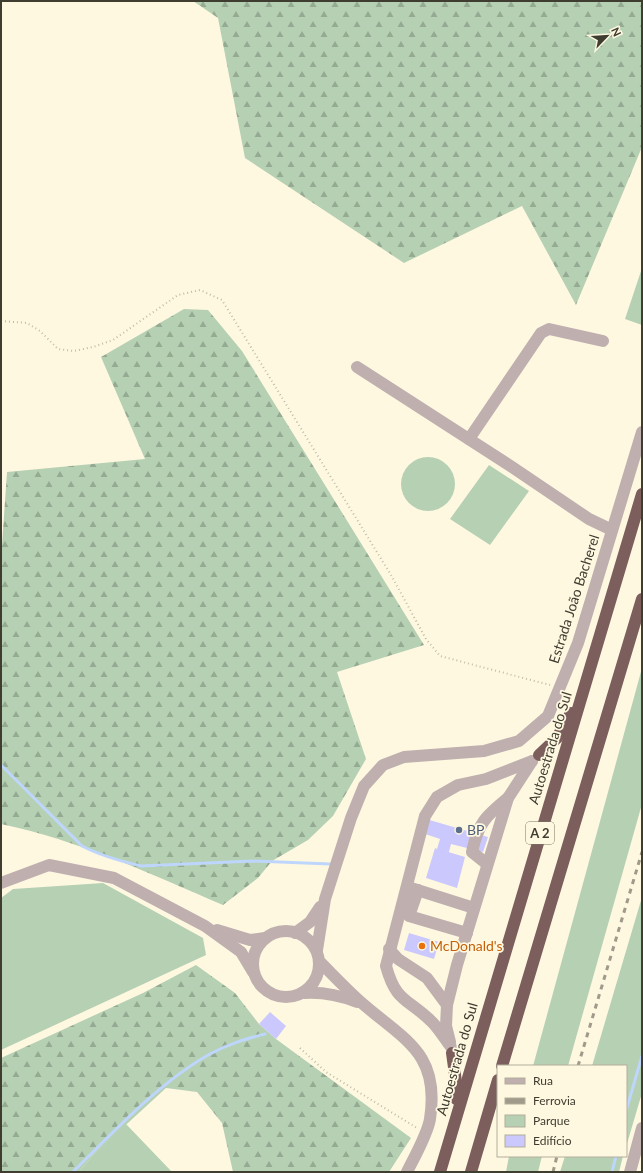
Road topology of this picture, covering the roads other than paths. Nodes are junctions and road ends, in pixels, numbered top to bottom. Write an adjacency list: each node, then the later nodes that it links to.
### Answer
1 (603, 341): 4 (street)
2 (357, 367): 4 (street)
3 (642, 432): 6 (street, Estrada João Bacherel)
4 (470, 439): 6 (street)
5 (642, 494): 8 (highway, Autoestrada do Sul / A 2)
6 (612, 530): 14 (street, Estrada João Bacherel)
7 (642, 600): 27 (highway, A 2)
8 (588, 674): 9 (highway); 30 (highway, Autoestrada do Sul / A 2)
9 (535, 758): 10 (street); 13 (street)
10 (509, 797): 11 (street); 11 (street)
11 (487, 864): 15 (street)
12 (2, 881): 16 (street)
13 (412, 888): 15 (street); 18 (street); 20 (street)
14 (325, 899): 17 (street, Estrada João Bacherel); 21 (street, Estrada João Bacherel)
15 (474, 908): 18 (street)
16 (205, 926): 19 (street); 22 (street)
17 (295, 933): 19 (street); 21 (street)
18 (466, 933): 25 (street)
19 (264, 938): 22 (street)
20 (389, 949): 25 (street); 26 (street)
21 (318, 956): 23 (street); 24 (street)
22 (253, 972): 23 (street)
23 (305, 992): 24 (street)
24 (362, 1004): 31 (street)
25 (447, 1005): 26 (street)
26 (451, 1050): 30 (highway)
27 (502, 1065)
28 (497, 1083): 33 (highway)
29 (642, 1128): 34 (street)
30 (450, 1136): 32 (highway, Autoestrada do Sul / A 2)
31 (408, 1172)
32 (440, 1172)
33 (471, 1172)
34 (630, 1172)

